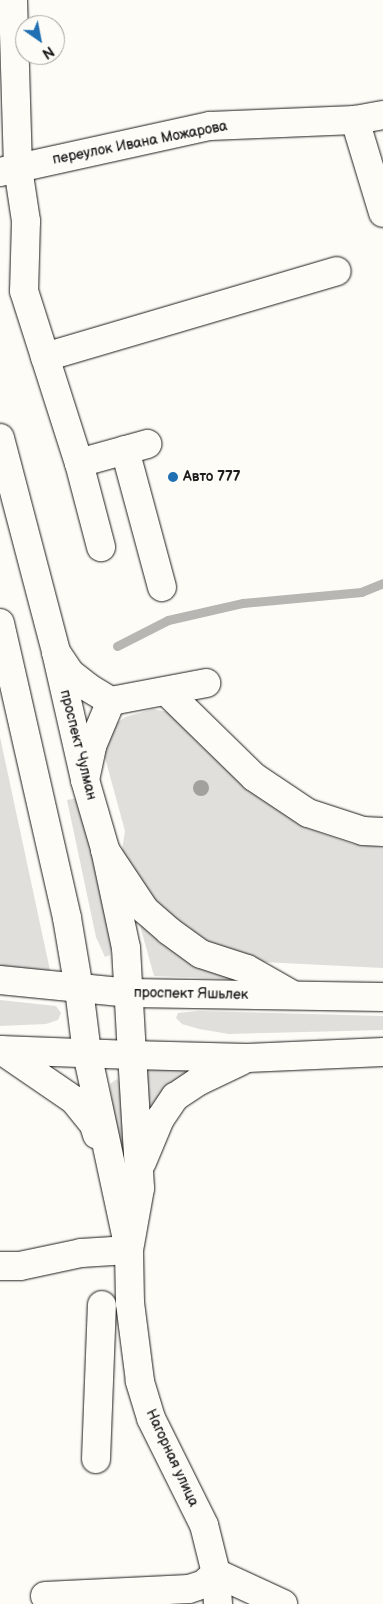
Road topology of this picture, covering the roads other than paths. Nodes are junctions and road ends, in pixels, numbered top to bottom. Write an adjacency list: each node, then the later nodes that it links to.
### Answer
1 (14, 0): 4 (street)
2 (383, 115): 3 (street, переулок Ивана Можарова)
3 (355, 120): 4 (street, переулок Ивана Можарова); 5 (street)
4 (9, 170): 7 (street)
5 (383, 212)
6 (338, 271): 7 (street)
7 (45, 357): 9 (street)
8 (0, 438): 13 (street, проспект Чулман)
9 (79, 463): 10 (street); 11 (street)
10 (101, 547)
11 (162, 588)
12 (0, 623): 21 (street)
13 (56, 652): 16 (street); 17 (street, проспект Чулман)
14 (206, 683): 15 (street)
15 (166, 691): 16 (street); 18 (street)
16 (111, 701): 17 (street)
17 (85, 780): 19 (street, проспект Чулман)
18 (383, 832)
19 (105, 850): 22 (street, проспект Чулман); 23 (street)
20 (0, 980): 21 (street, проспект Яшьлек)
21 (80, 989): 22 (street, проспект Яшьлек); 27 (street)
22 (130, 993): 23 (street, проспект Яшьлек); 28 (street, проспект Чулман)
23 (292, 995): 24 (street, проспект Яшьлек)
24 (383, 998)
25 (0, 1050): 27 (street); 31 (street)
26 (383, 1052): 29 (street)
27 (87, 1053): 28 (street); 31 (street)
28 (132, 1055): 29 (street); 30 (street, проспект Чулман)
29 (247, 1058): 30 (street)
30 (140, 1166): 32 (street, проспект Чулман)
31 (110, 1169): 32 (street)
32 (129, 1250): 33 (street); 34 (street, Нагорная улица)
33 (0, 1266)
34 (130, 1303): 35 (street); 36 (street, Нагорная улица)
35 (96, 1459)
36 (216, 1573): 38 (street); 39 (street, Нагорная улица); 40 (street)
37 (45, 1596): 38 (street)
38 (94, 1599)
39 (218, 1604)
40 (283, 1604)

